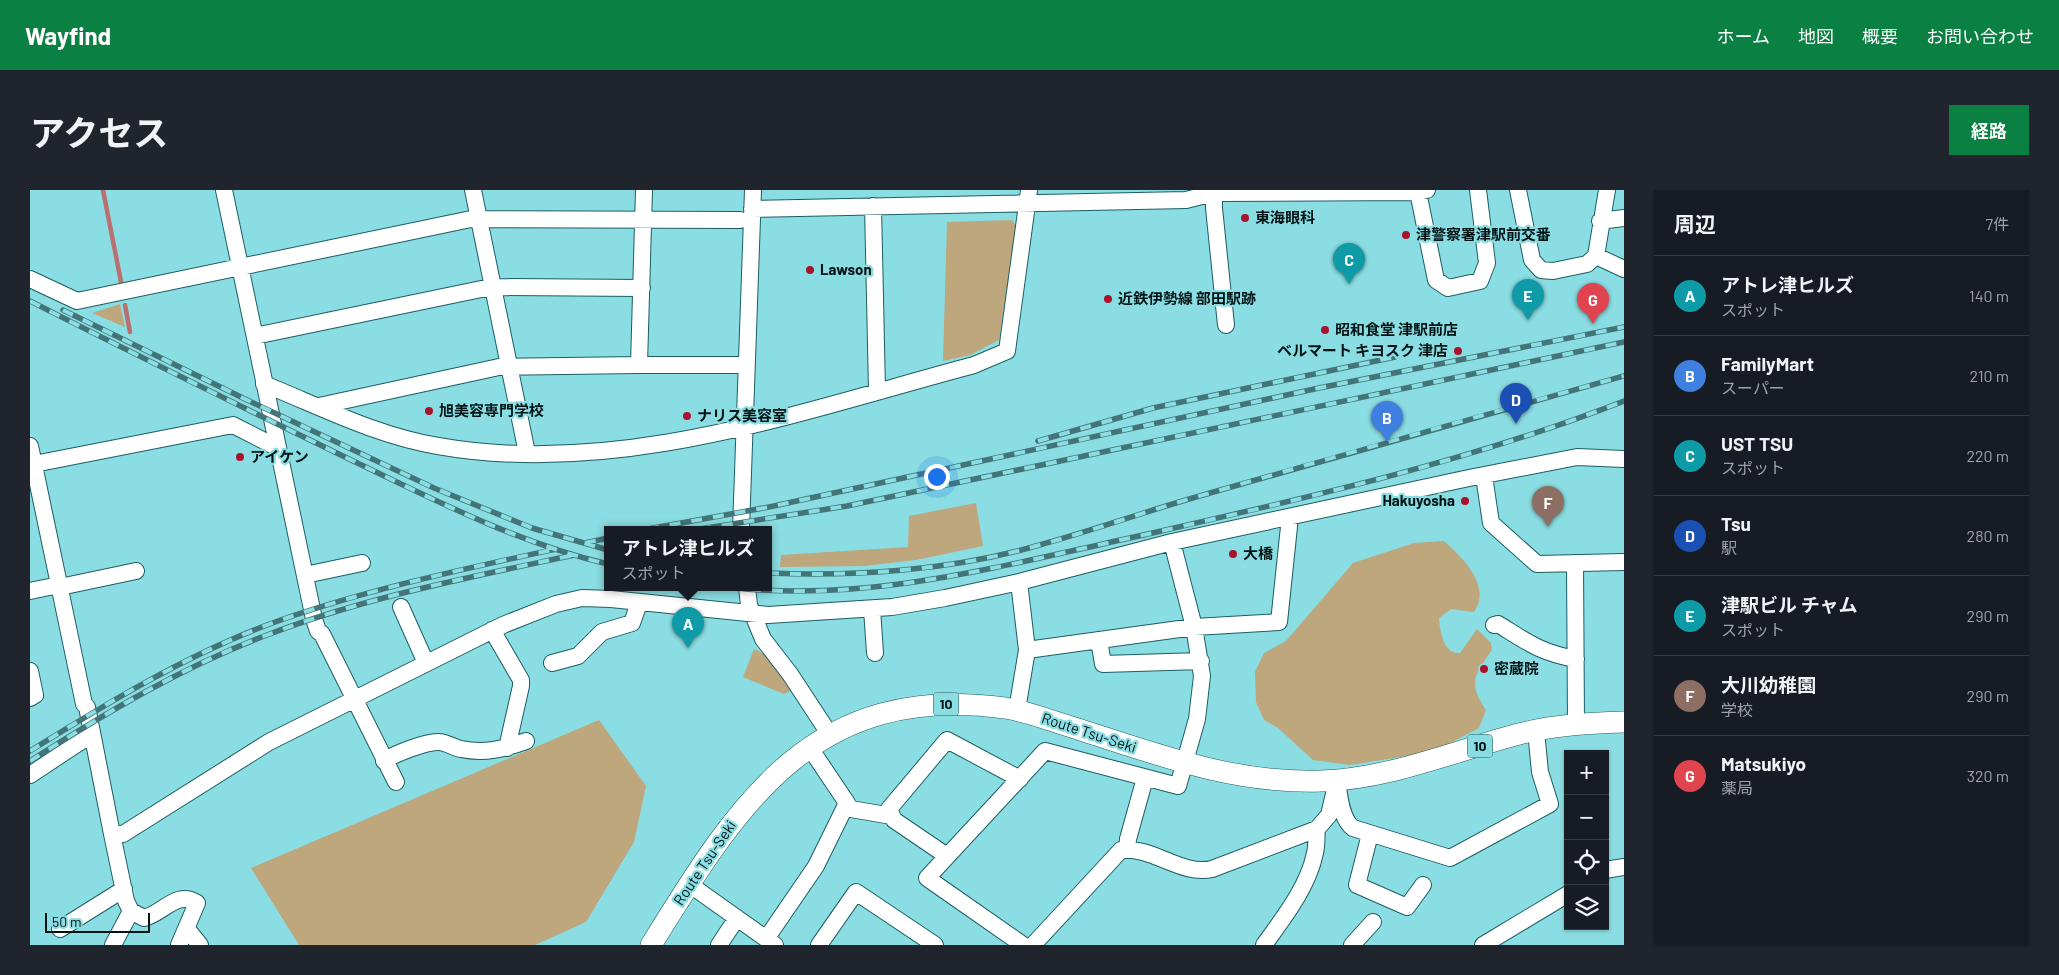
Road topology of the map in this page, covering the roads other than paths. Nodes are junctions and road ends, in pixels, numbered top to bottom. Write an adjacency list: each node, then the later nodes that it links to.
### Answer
1 (224, 190): 20 (street)
2 (473, 190): 16 (street)
3 (644, 190): 14 (street)
4 (753, 190): 13 (street)
5 (1478, 190): 8 (street)
6 (1518, 190): 19 (street)
7 (1607, 190): 18 (street)
8 (1423, 191): 9 (street)
9 (1214, 192): 10 (street); 25 (street)
10 (1028, 196): 11 (street); 31 (street)
11 (938, 197): 12 (street)
12 (874, 206): 13 (street); 31 (street)
13 (752, 209): 28 (street)
14 (643, 218): 16 (street); 17 (street); 24 (street)
15 (1624, 218): 18 (street)
16 (478, 219): 20 (street); 23 (street)
17 (740, 220)
18 (1600, 221): 19 (street)
19 (1596, 256): 21 (street)
20 (240, 268): 22 (street); 26 (street)
21 (1624, 269)
22 (30, 279)
23 (491, 287): 24 (street); 26 (street); 29 (street)
24 (642, 288): 27 (street)
25 (1226, 325)
26 (255, 336): 30 (street)
27 (640, 365): 28 (street); 29 (street)
28 (746, 365): 33 (street)
29 (509, 367): 32 (street); 36 (street)
30 (264, 384): 32 (street); 34 (street)
31 (877, 391): 33 (street)
32 (319, 406): 36 (street)
33 (744, 427): 36 (street); 40 (street)
34 (278, 448): 35 (street); 46 (street)
35 (31, 453): 48 (street)
36 (527, 453)
37 (1624, 458): 38 (street)
38 (1484, 476): 39 (street); 44 (street)
39 (1290, 517): 41 (street); 56 (street)
40 (741, 526)
41 (1172, 542): 47 (street); 56 (street)
42 (1624, 562): 44 (street)
43 (362, 563): 46 (street)
44 (1575, 563): 61 (street)
45 (136, 571): 48 (street)
46 (305, 575): 66 (street)
47 (1019, 582): 53 (street); 59 (street)
48 (59, 586): 49 (street); 72 (street)
49 (30, 591)
50 (748, 591): 54 (street)
51 (639, 603): 54 (street); 57 (street); 64 (street)
52 (401, 607): 63 (street)
53 (872, 609): 54 (street); 60 (street)
54 (753, 614): 73 (street)
55 (1494, 625): 61 (street)
56 (1194, 627): 58 (street); 62 (street)
57 (492, 630): 63 (street); 75 (street)
58 (1099, 640): 59 (street); 62 (street)
59 (1027, 650): 68 (street)
60 (875, 653)
61 (1576, 659): 70 (street)
62 (1201, 661): 78 (street)
63 (426, 663): 66 (street)
64 (552, 663)
65 (30, 671): 67 (street)
66 (355, 697): 77 (street); 87 (street)
67 (30, 698)
68 (1017, 710): 73 (main road, Route Tsu-Seki / 10); 78 (main road, Route Tsu-Seki / 10)
69 (1624, 722): 70 (main road, Route Tsu-Seki / 10)
70 (1576, 724): 71 (main road, Route Tsu-Seki / 10)
71 (1536, 731): 83 (main road, Route Tsu-Seki / 10); 88 (street)
72 (92, 734): 79 (street); 87 (street)
73 (830, 735): 76 (main road, Route Tsu-Seki / 10)
74 (526, 741): 75 (street)
75 (506, 748): 77 (street)
76 (810, 748): 84 (street); 93 (main road, Route Tsu-Seki / 10)
77 (384, 761): 81 (street)
78 (1186, 764): 80 (street); 83 (main road, Route Tsu-Seki / 10)
79 (30, 775)
80 (1145, 778): 82 (street); 89 (street)
81 (398, 779)
82 (1020, 779): 85 (street); 90 (street)
83 (1337, 781): 86 (street); 88 (street)
84 (845, 808): 85 (street); 102 (street)
85 (892, 816): 90 (street)
86 (1317, 829): 89 (street); 113 (street)
87 (112, 834): 95 (street)
88 (1370, 834): 94 (street)
89 (1127, 850): 112 (street)
90 (947, 856): 111 (street)
91 (1624, 867): 92 (street)
92 (1609, 869)
93 (689, 884): 98 (street); 107 (main road, Route Tsu-Seki / 10)
94 (1423, 885)
95 (124, 889): 97 (street); 100 (street)
96 (1564, 897): 103 (street)
97 (131, 911): 101 (street); 104 (street)
98 (737, 918): 102 (street); 108 (street)
99 (1372, 922): 114 (street)
100 (60, 929)
101 (187, 929): 105 (street); 106 (street)
102 (770, 942)
103 (1492, 943)
104 (113, 945)
105 (179, 945)
106 (200, 945)
107 (651, 945)
108 (719, 945)
109 (819, 945): 110 (street)
110 (935, 945)
111 (1023, 945)
112 (1033, 945)
113 (1264, 945)
114 (1352, 945)

